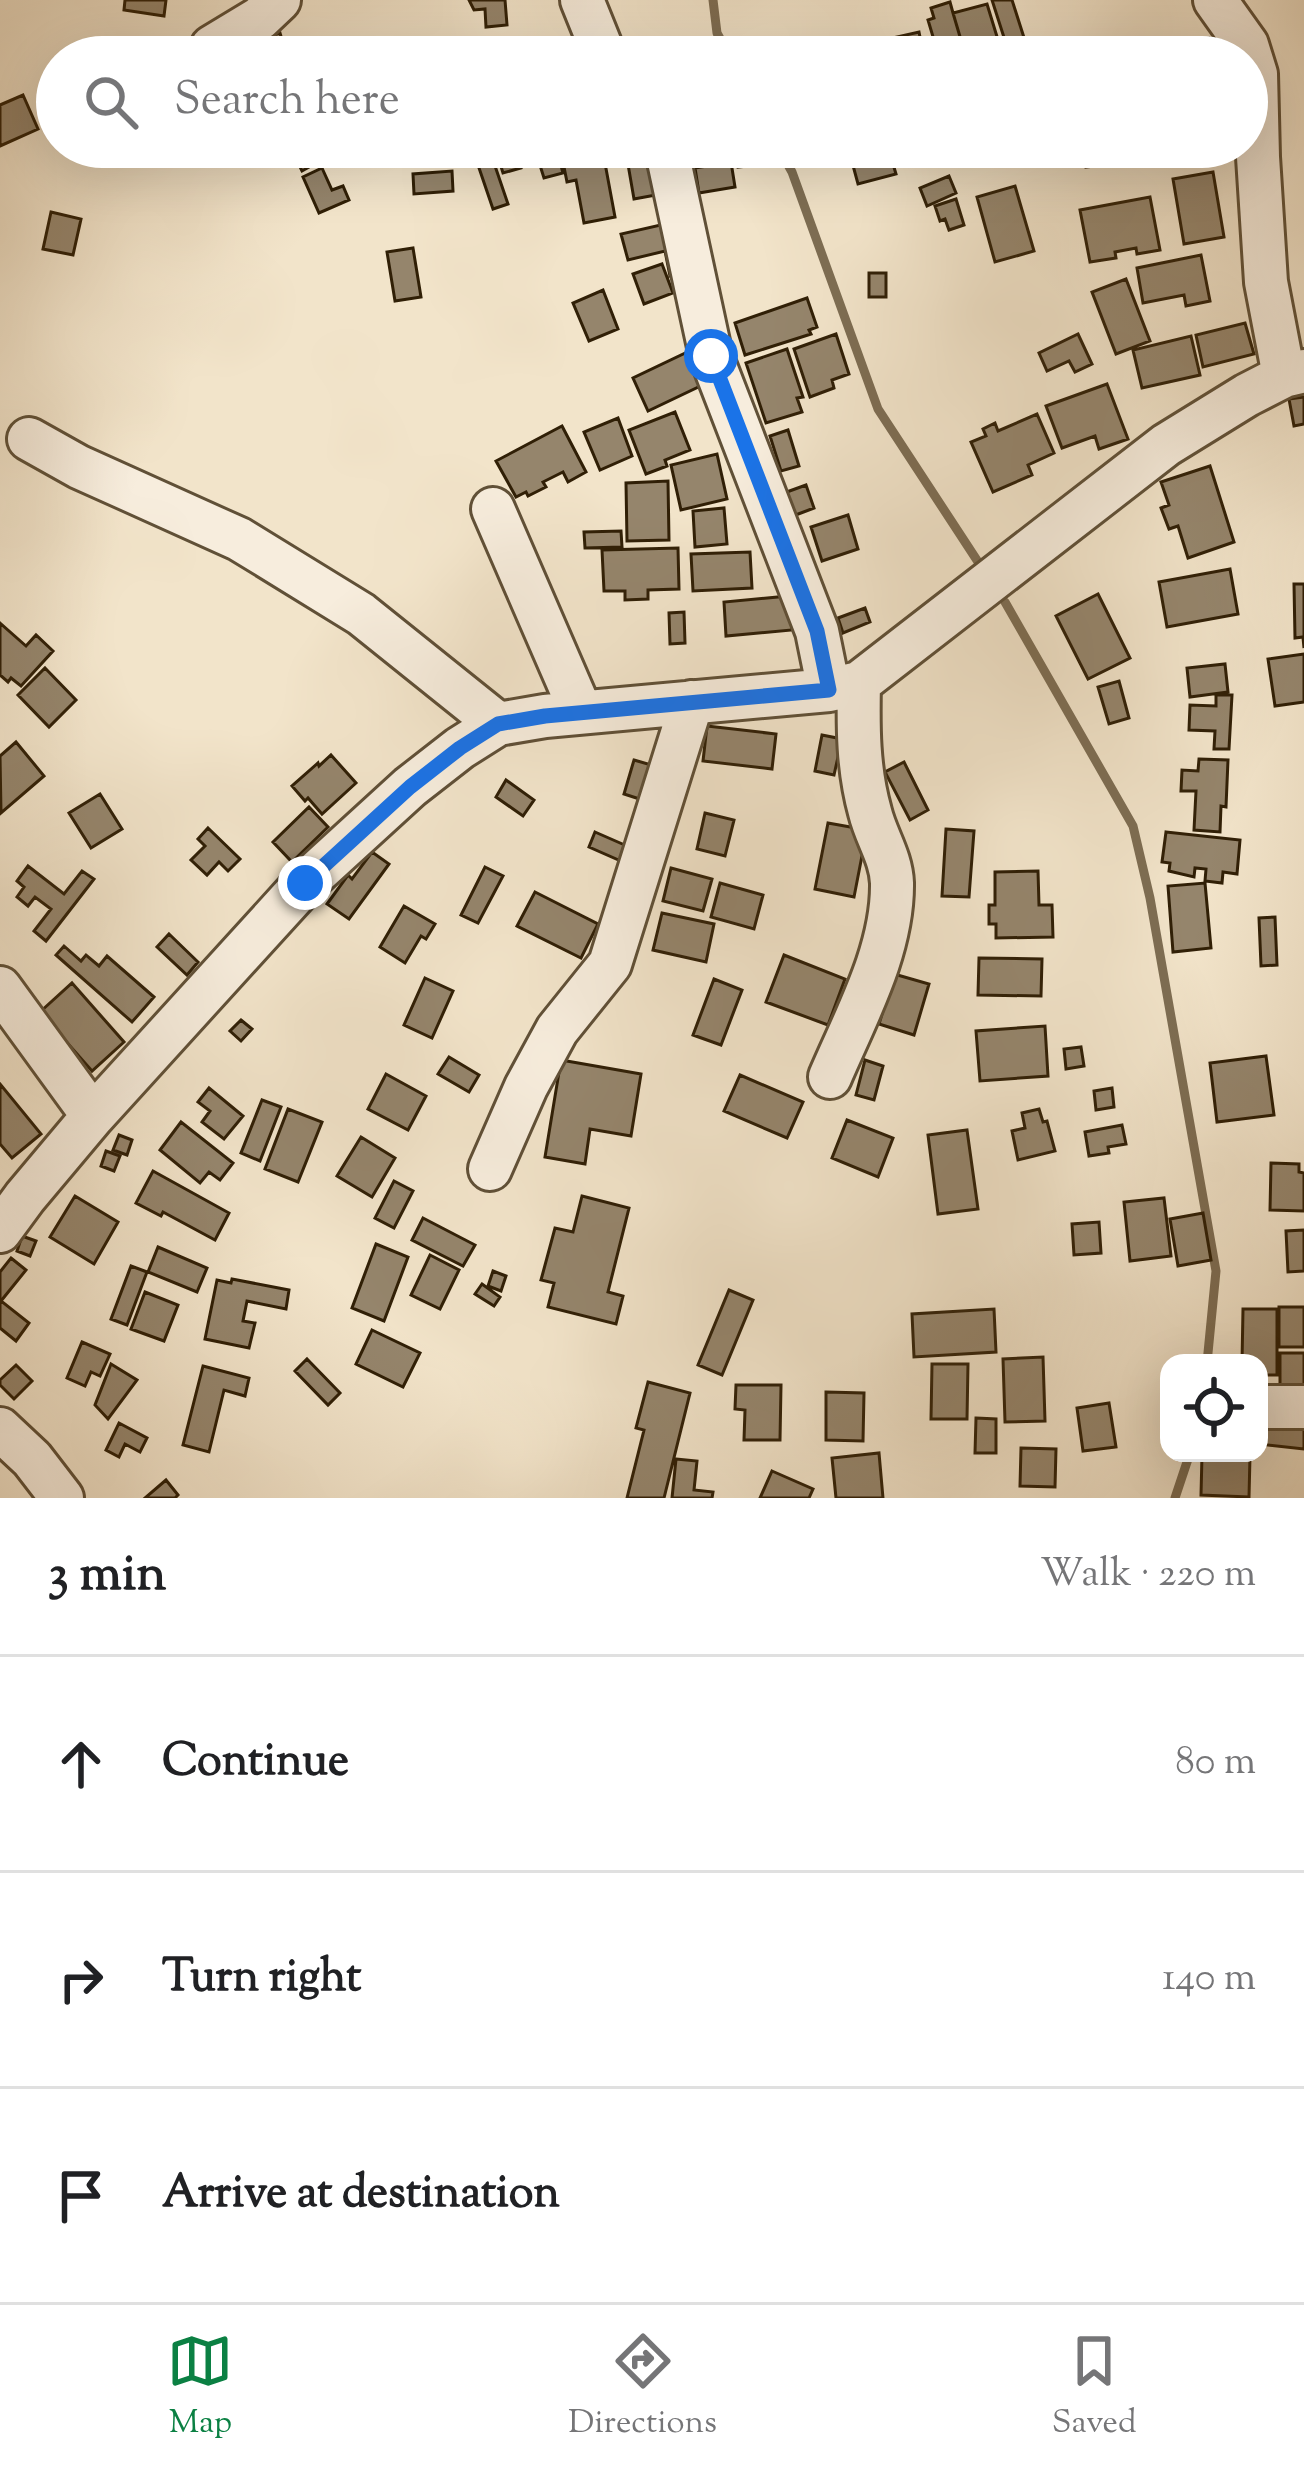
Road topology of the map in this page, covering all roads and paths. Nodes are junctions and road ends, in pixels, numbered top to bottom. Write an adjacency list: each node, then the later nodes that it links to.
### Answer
1 (279, 0): 4 (street)
2 (582, 0): 5 (street)
3 (1215, 0): 6 (street)
4 (230, 36)
5 (597, 36)
6 (1241, 36)
7 (671, 168): 12 (street)
8 (1261, 168): 9 (street)
9 (1294, 373): 12 (street)
10 (29, 439): 15 (street)
11 (493, 509): 14 (street)
12 (844, 686): 13 (street); 17 (street)
13 (692, 702): 14 (street); 19 (street)
14 (581, 712): 15 (street)
15 (498, 724): 18 (street)
16 (0, 988): 18 (street)
17 (830, 1077)
18 (93, 1117): 20 (street)
19 (490, 1169)
20 (0, 1231)
21 (1268, 1407): 22 (street)
22 (1304, 1407)
23 (0, 1429): 24 (street)
24 (62, 1498)

